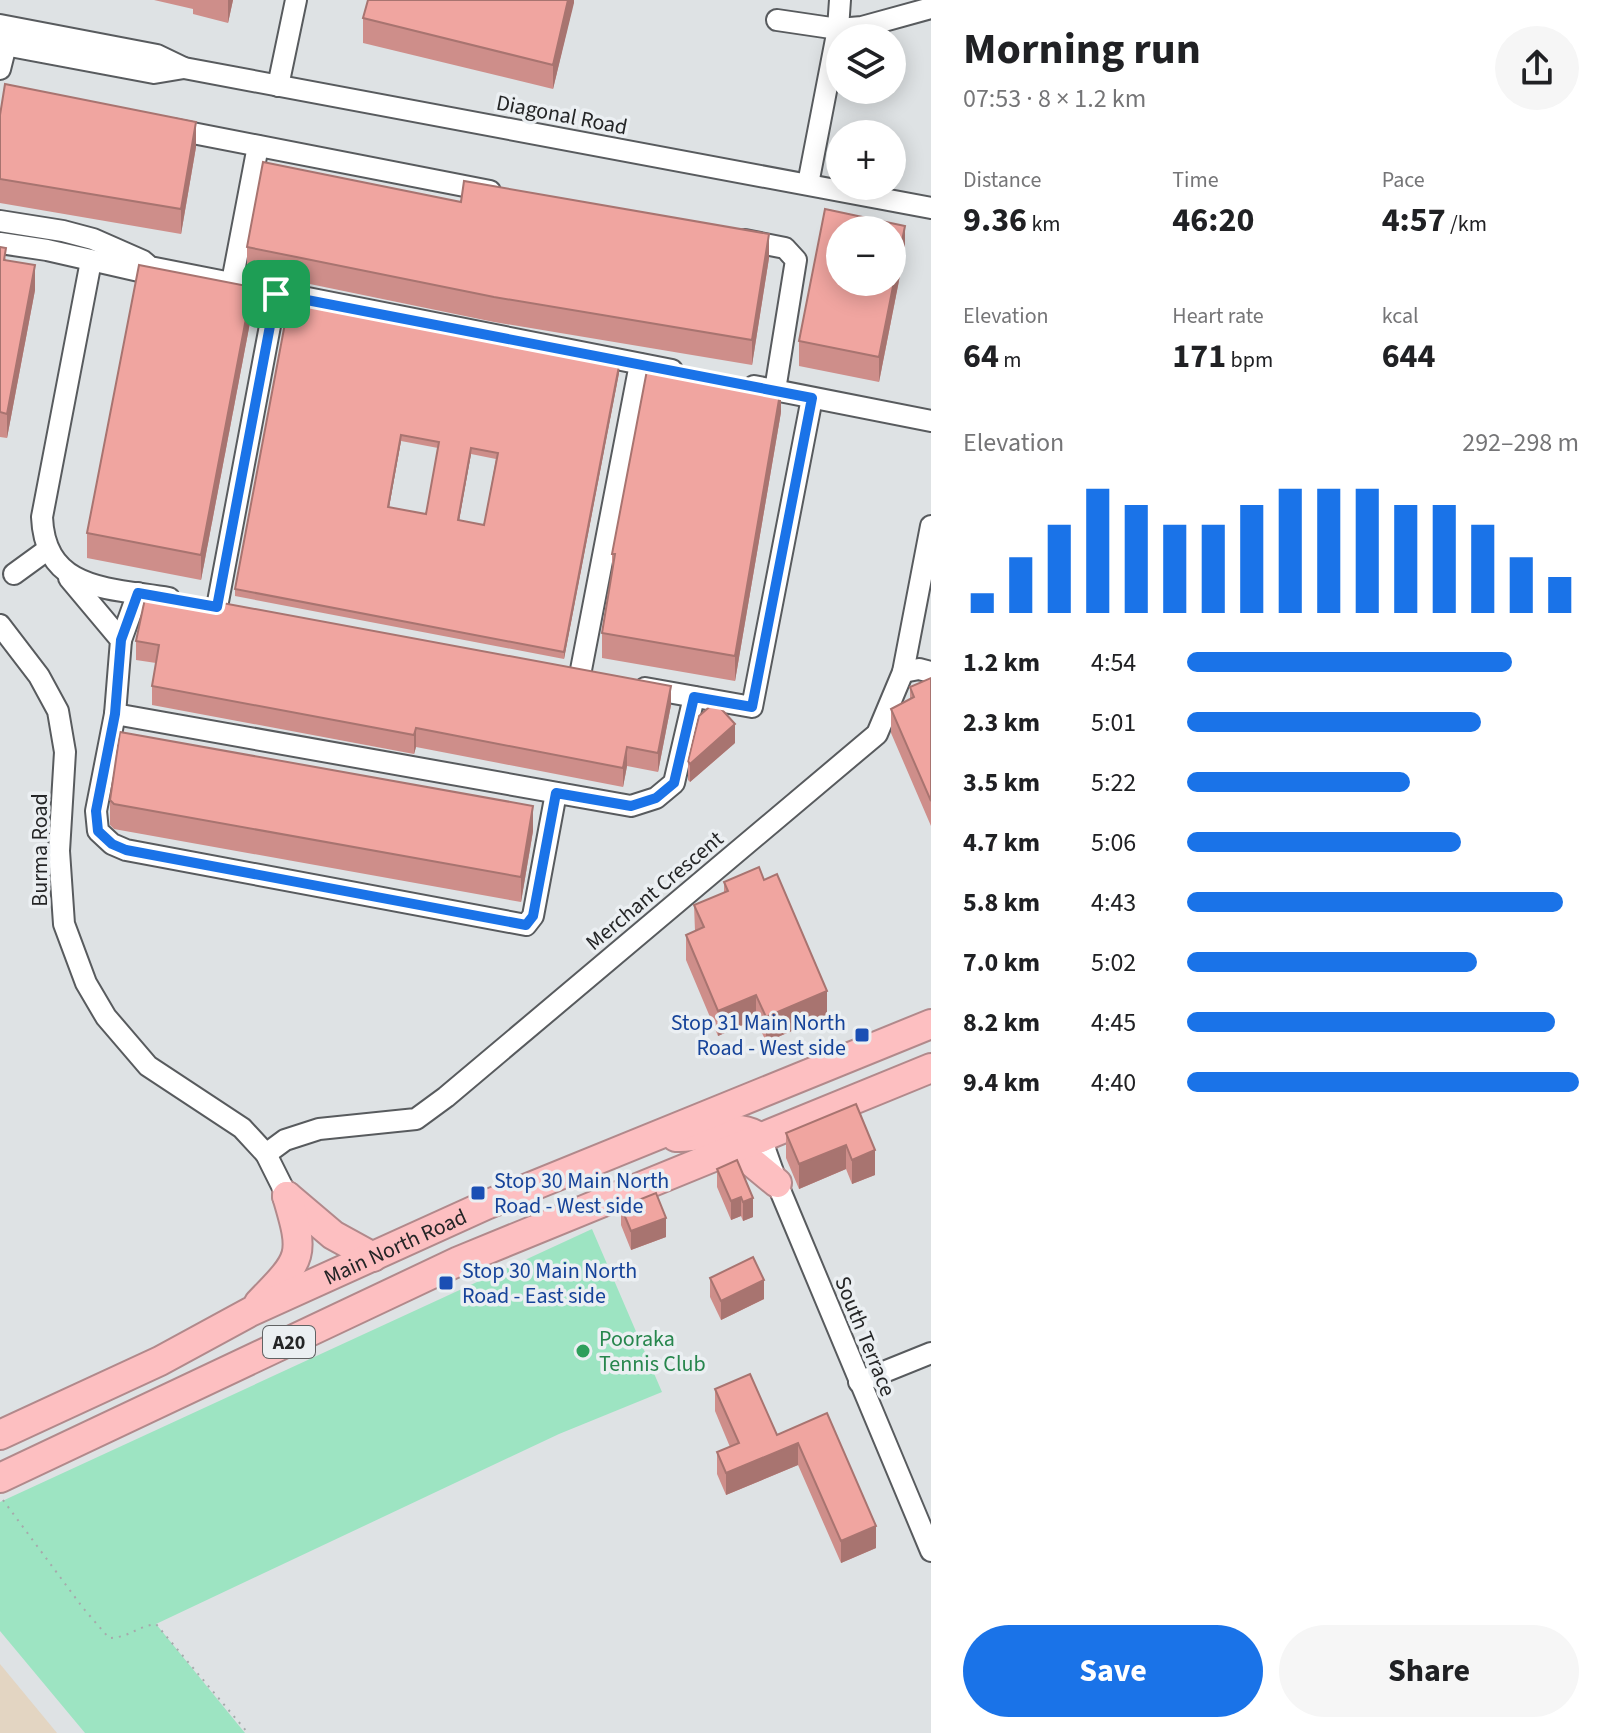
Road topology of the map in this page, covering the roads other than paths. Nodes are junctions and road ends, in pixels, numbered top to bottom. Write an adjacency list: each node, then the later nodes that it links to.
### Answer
1 (296, 0): 10 (street)
2 (840, 0): 5 (street)
3 (931, 8): 6 (street)
4 (777, 20): 7 (street)
5 (838, 24)
6 (873, 24)
7 (826, 27)
8 (1, 39): 9 (street); 10 (street, Diagonal Road)
9 (0, 69)
10 (278, 86): 14 (street, Diagonal Road)
11 (826, 91): 14 (street)
12 (157, 126): 13 (street)
13 (258, 146): 15 (street); 22 (street)
14 (808, 184): 16 (street, Diagonal Road)
15 (506, 194)
16 (931, 208)
17 (0, 221): 21 (street)
18 (723, 236): 27 (street)
19 (0, 243): 20 (street)
20 (91, 261): 21 (street); 31 (street)
21 (150, 267): 22 (street)
22 (232, 282): 23 (street)
23 (276, 294): 24 (street); 34 (street)
24 (640, 364): 25 (street); 37 (street)
25 (685, 373)
26 (730, 382): 27 (street)
27 (775, 390): 28 (street)
28 (812, 398): 29 (street); 41 (street)
29 (931, 421)
30 (931, 526): 38 (street, Merchant Crescent)
31 (47, 550): 32 (street); 33 (street)
32 (63, 571): 34 (street); 36 (street)
33 (14, 574)
34 (138, 593): 36 (street)
35 (0, 625): 50 (street, Burma Road)
36 (121, 640): 42 (street)
37 (555, 671)
38 (903, 672): 39 (street); 50 (street, Merchant Crescent)
39 (931, 672)
40 (626, 684): 41 (street)
41 (694, 697): 43 (street)
42 (115, 714): 43 (street); 43 (street)
43 (556, 793)
44 (931, 1024): 45 (highway, Main North Road / A20)
45 (867, 1049): 47 (highway, Main North Road / A20); 48 (highway)
46 (931, 1068): 48 (highway, Main North Road / A20)
47 (654, 1135): 48 (highway); 53 (highway, Main North Road / A20)
48 (761, 1138): 49 (highway, Main North Road / A20); 51 (street, South Terrace)
49 (730, 1150): 51 (highway); 58 (highway, Main North Road / A20)
50 (266, 1154): 52 (street, Burma Road)
51 (777, 1183): 56 (street, South Terrace)
52 (287, 1196): 53 (highway); 54 (highway)
53 (373, 1257): 54 (highway, Main North Road / A20)
54 (250, 1312): 57 (highway, Main North Road / A20)
55 (931, 1353): 56 (street)
56 (859, 1382): 59 (street, South Terrace)
57 (0, 1435)
58 (0, 1478)
59 (931, 1551)

